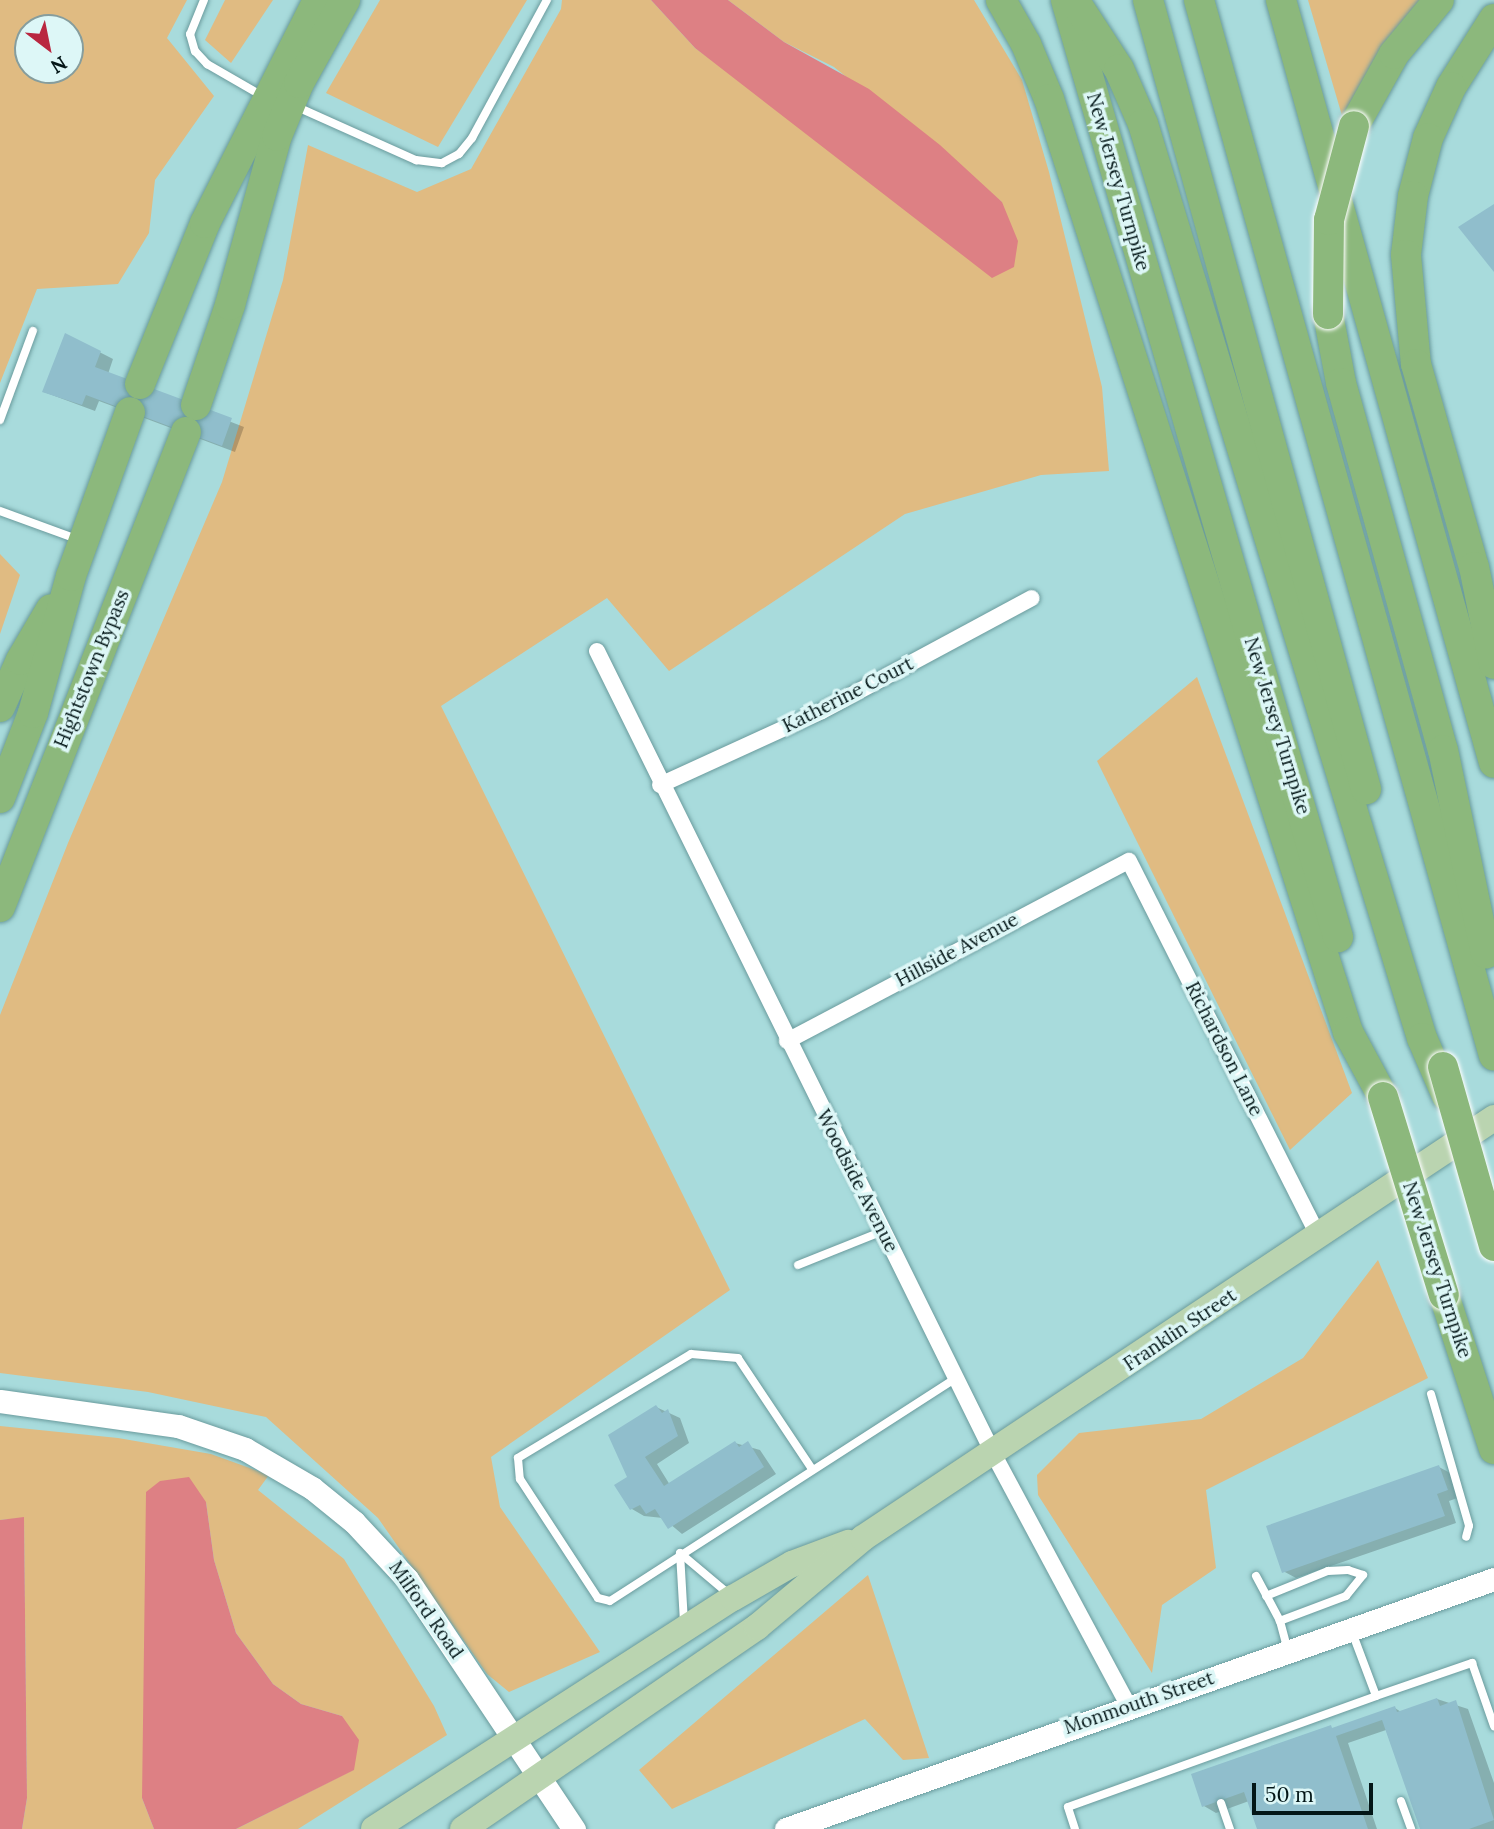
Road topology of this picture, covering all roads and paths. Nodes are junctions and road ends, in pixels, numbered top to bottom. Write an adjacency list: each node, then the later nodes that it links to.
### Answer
1 (204, 0): 14 (lane)
2 (297, 0): 14 (highway)
3 (318, 0): 16 (highway)
4 (347, 0): 15 (highway, Hightstown Bypass)
5 (547, 0): 15 (lane)
6 (1001, 0): 35 (highway)
7 (1066, 0): 35 (highway, New Jersey Turnpike)
8 (1074, 0): 34 (highway)
9 (1148, 0): 34 (highway)
10 (1199, 0): 33 (highway)
11 (1281, 0): 26 (highway)
12 (1438, 0): 31 (highway, bridge)
13 (1494, 19): 24 (highway)
14 (254, 91): 16 (highway)
15 (289, 104): 30 (highway, Hightstown Bypass)
16 (205, 223): 20 (highway, Hightstown Bypass)
17 (33, 331): 18 (lane)
18 (0, 421)
19 (0, 511): 20 (lane)
20 (83, 541): 21 (highway, Hightstown Bypass)
21 (71, 576): 25 (highway); 28 (highway, Hightstown Bypass)
22 (1032, 598): 27 (street, Katherine Court)
23 (597, 651): 27 (street, Woodside Avenue)
24 (1494, 664)
25 (0, 707)
26 (1494, 763)
27 (660, 785): 32 (street, Woodside Avenue)
28 (0, 798)
29 (1129, 861): 32 (street, Hillside Avenue); 38 (street, Richardson Lane)
30 (0, 907)
31 (1494, 984)
32 (787, 1041): 37 (street, Woodside Avenue)
33 (1494, 1055)
34 (1438, 1069): 39 (highway, bridge)
35 (1382, 1097): 44 (highway, New Jersey Turnpike, bridge)
36 (1494, 1118): 38 (main road, Franklin Street)
37 (883, 1231): 40 (lane); 41 (street, Woodside Avenue)
38 (1319, 1237): 45 (main road, Franklin Street)
39 (1494, 1246)
40 (798, 1265)
41 (956, 1378): 45 (street, Woodside Avenue); 46 (lane)
42 (1431, 1394): 47 (lane)
43 (0, 1401): 61 (street, Milford Road)
44 (1494, 1449)
45 (993, 1453): 48 (main road, Franklin Street); 59 (street, Woodside Avenue)
46 (812, 1469): 49 (lane); 49 (lane)
47 (1466, 1537)
48 (863, 1538): 53 (main road); 64 (main road)
49 (680, 1553): 53 (lane); 55 (lane)
50 (1256, 1576): 52 (lane)
51 (1494, 1579): 56 (street, Monmouth Street)
52 (1266, 1596): 54 (lane); 54 (lane)
53 (733, 1598): 55 (main road)
54 (1280, 1621): 57 (lane)
55 (684, 1629): 61 (main road)
56 (1351, 1629): 57 (street, Monmouth Street); 58 (lane)
57 (1288, 1651): 59 (street, Monmouth Street)
58 (1376, 1696): 60 (lane); 62 (lane)
59 (1128, 1705): 70 (street, Monmouth Street)
60 (1494, 1726)
61 (513, 1739): 64 (street, Milford Road); 67 (main road)
62 (1204, 1756): 63 (lane); 71 (lane)
63 (1208, 1766)
64 (540, 1778): 68 (main road); 69 (street)
65 (1401, 1801): 73 (lane)
66 (1221, 1803): 72 (lane)
67 (374, 1829)
68 (463, 1829)
69 (575, 1829)
70 (786, 1829)
71 (1076, 1829)
72 (1230, 1829)
73 (1411, 1829)

